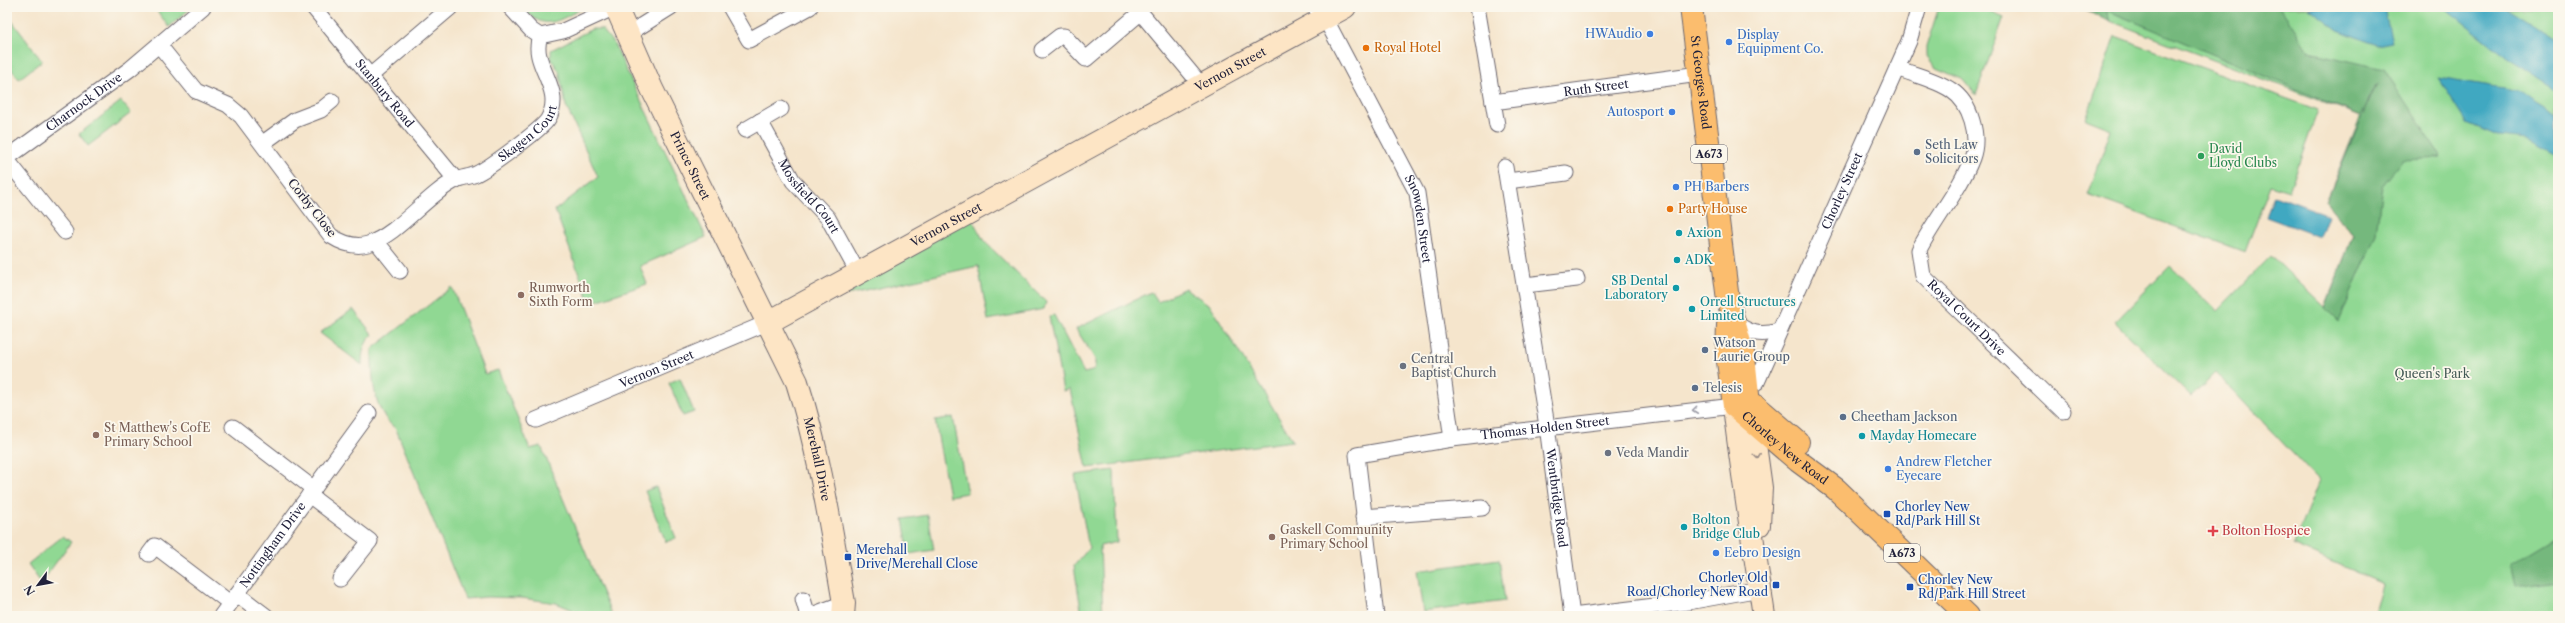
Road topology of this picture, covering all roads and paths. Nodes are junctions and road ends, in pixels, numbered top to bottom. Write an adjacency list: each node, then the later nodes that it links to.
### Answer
1 (203, 7): 17 (street, Charnock Drive)
2 (313, 7): 21 (street, Stanbury Road)
3 (452, 7): 21 (street)
4 (510, 7): 16 (street)
5 (616, 7): 15 (street, Prince Street); 16 (street)
6 (671, 7): 15 (street)
7 (730, 7): 8 (street)
8 (810, 7)
9 (1345, 7): 14 (street, Vernon Street)
10 (1477, 7): 24 (street)
11 (1691, 7): 20 (main road, St Georges Road / A673)
12 (1919, 7): 19 (street, Chorley Street)
13 (1138, 10): 18 (street); 22 (street)
14 (1320, 13): 22 (street, Vernon Street); 49 (street, Snowden Street)
15 (628, 34): 40 (street, Prince Street)
16 (540, 36): 32 (street, Skagen Court)
17 (159, 45): 29 (street, Corby Close); 30 (street, Charnock Drive)
18 (1042, 50)
19 (1898, 68): 42 (street, Chorley Street); 44 (street, Royal Court Drive)
20 (1700, 74): 24 (street, Ruth Street); 39 (main road, St Georges Road / A673)
21 (370, 76): 32 (street, Stanbury Road)
22 (1201, 85): 36 (street, Vernon Street)
23 (332, 102): 29 (street)
24 (1493, 102): 27 (street)
25 (782, 109): 26 (street)
26 (760, 121): 28 (street); 36 (street, Mossfield Court)
27 (1497, 125)
28 (745, 130)
29 (263, 143): 34 (street, Corby Close)
30 (7, 159): 33 (street)
31 (1566, 173): 38 (street, Wentbridge Road)
32 (456, 180): 34 (street, Corby Close)
33 (65, 232)
34 (376, 241): 35 (street)
35 (400, 271)
36 (857, 271): 40 (street, Vernon Street)
37 (1577, 279): 38 (street)
38 (1525, 285): 48 (street, Wentbridge Road)
39 (1728, 300): 41 (main road, St Georges Road / A673); 43 (main road, St Georges Road / A673)
40 (769, 322): 46 (street, Vernon Street); 58 (street, Merehall Drive)
41 (1735, 322): 42 (street); 43 (main road, St Georges Road / A673)
42 (1779, 330): 43 (street, Chorley Street)
43 (1749, 398): 48 (street, Thomas Holden Street, one-way to 48); 55 (street); 65 (main road, Chorley New Road / A673)
44 (2063, 411)
45 (369, 413): 50 (street, Nottingham Drive)
46 (536, 420)
47 (233, 426): 50 (street, Nottingham Drive)
48 (1547, 426): 49 (street, Thomas Holden Street); 63 (street, Wentbridge Road)
49 (1452, 439): 52 (street, Thomas Holden Street)
50 (312, 492): 54 (street, Nottingham Drive); 56 (street, Nottingham Drive)
51 (1482, 508): 52 (street)
52 (1363, 517): 62 (street)
53 (149, 554): 56 (street, Nottingham Drive)
54 (340, 580)
55 (1760, 589): 63 (street); 64 (street)
56 (234, 598): 59 (street, Nottingham Drive); 60 (street, Nottingham Drive)
57 (803, 599): 61 (street, Merehall Drive)
58 (843, 610): 61 (street, Merehall Drive)
59 (221, 616)
60 (266, 616)
61 (808, 616)
62 (1376, 616)
63 (1572, 616)
64 (1764, 616)
65 (1968, 616)

